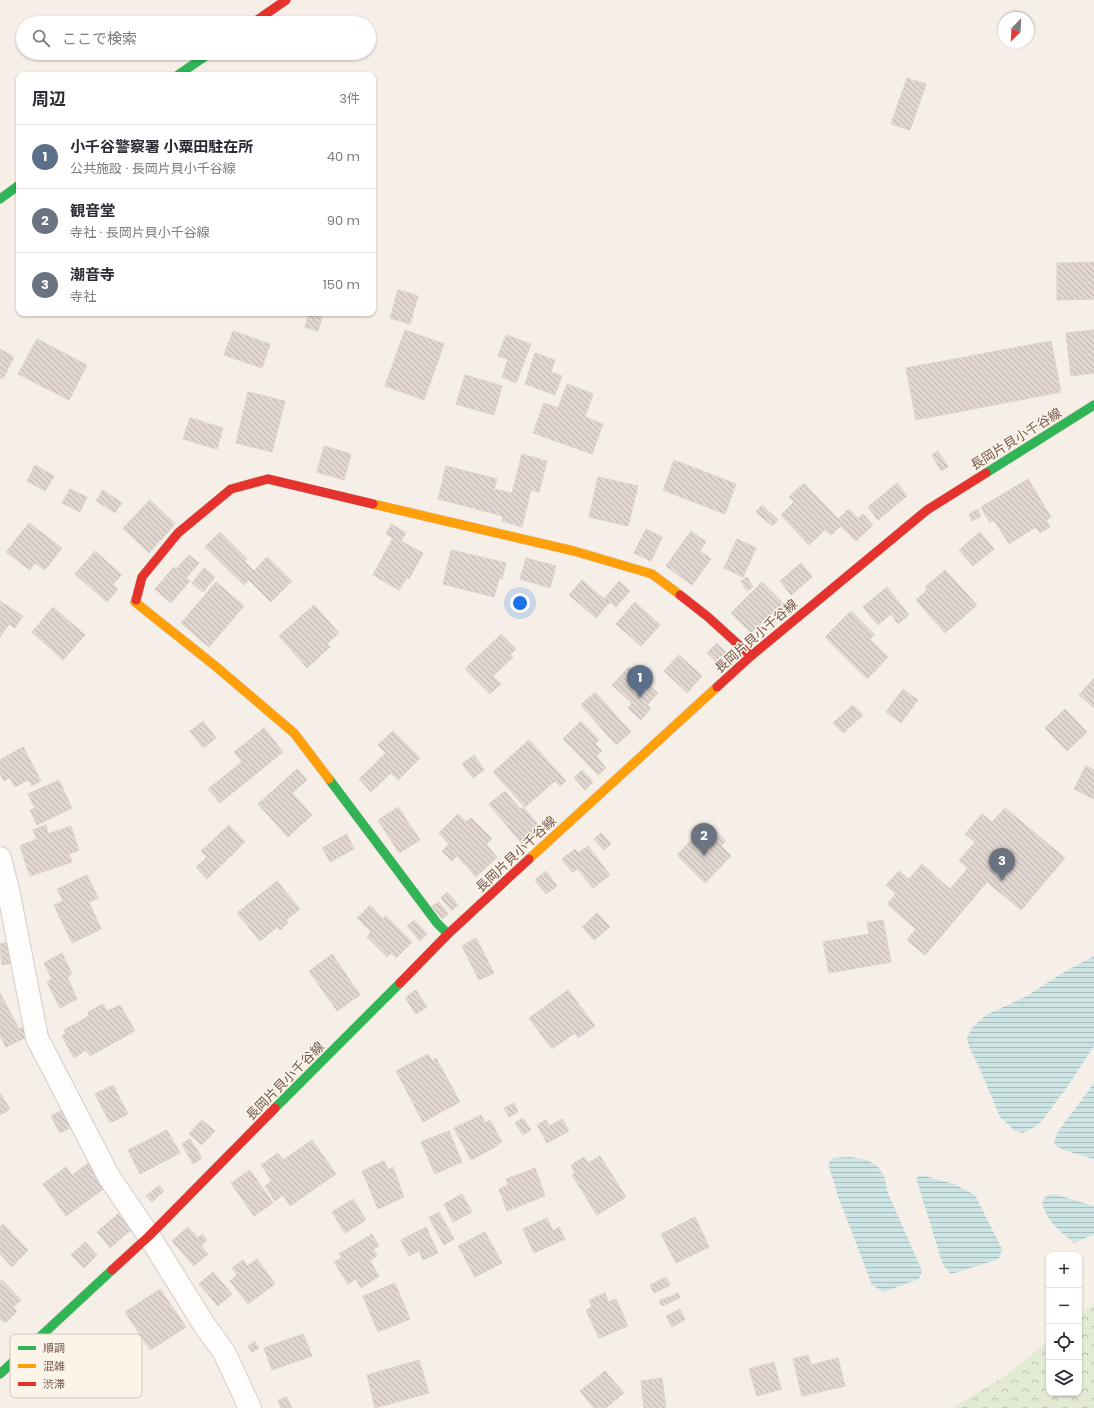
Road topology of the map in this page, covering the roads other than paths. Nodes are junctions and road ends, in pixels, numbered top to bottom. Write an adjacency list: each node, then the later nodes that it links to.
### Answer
1 (286, 0): 2 (main road)
2 (263, 16)
3 (200, 60): 4 (main road)
4 (182, 72)
5 (16, 187): 6 (main road)
6 (0, 199)
7 (1094, 405): 8 (main road, 長岡片貝小千谷線)
8 (751, 656): 10 (main road, 長岡片貝小千谷線); 10 (main road)
9 (0, 858): 11 (street)
10 (448, 934): 11 (main road, 長岡片貝小千谷線)
11 (149, 1236): 12 (main road, 長岡片貝小千谷線); 15 (street)
12 (43, 1334)
13 (10, 1365): 14 (main road, 長岡片貝小千谷線)
14 (0, 1374)
15 (250, 1408)

